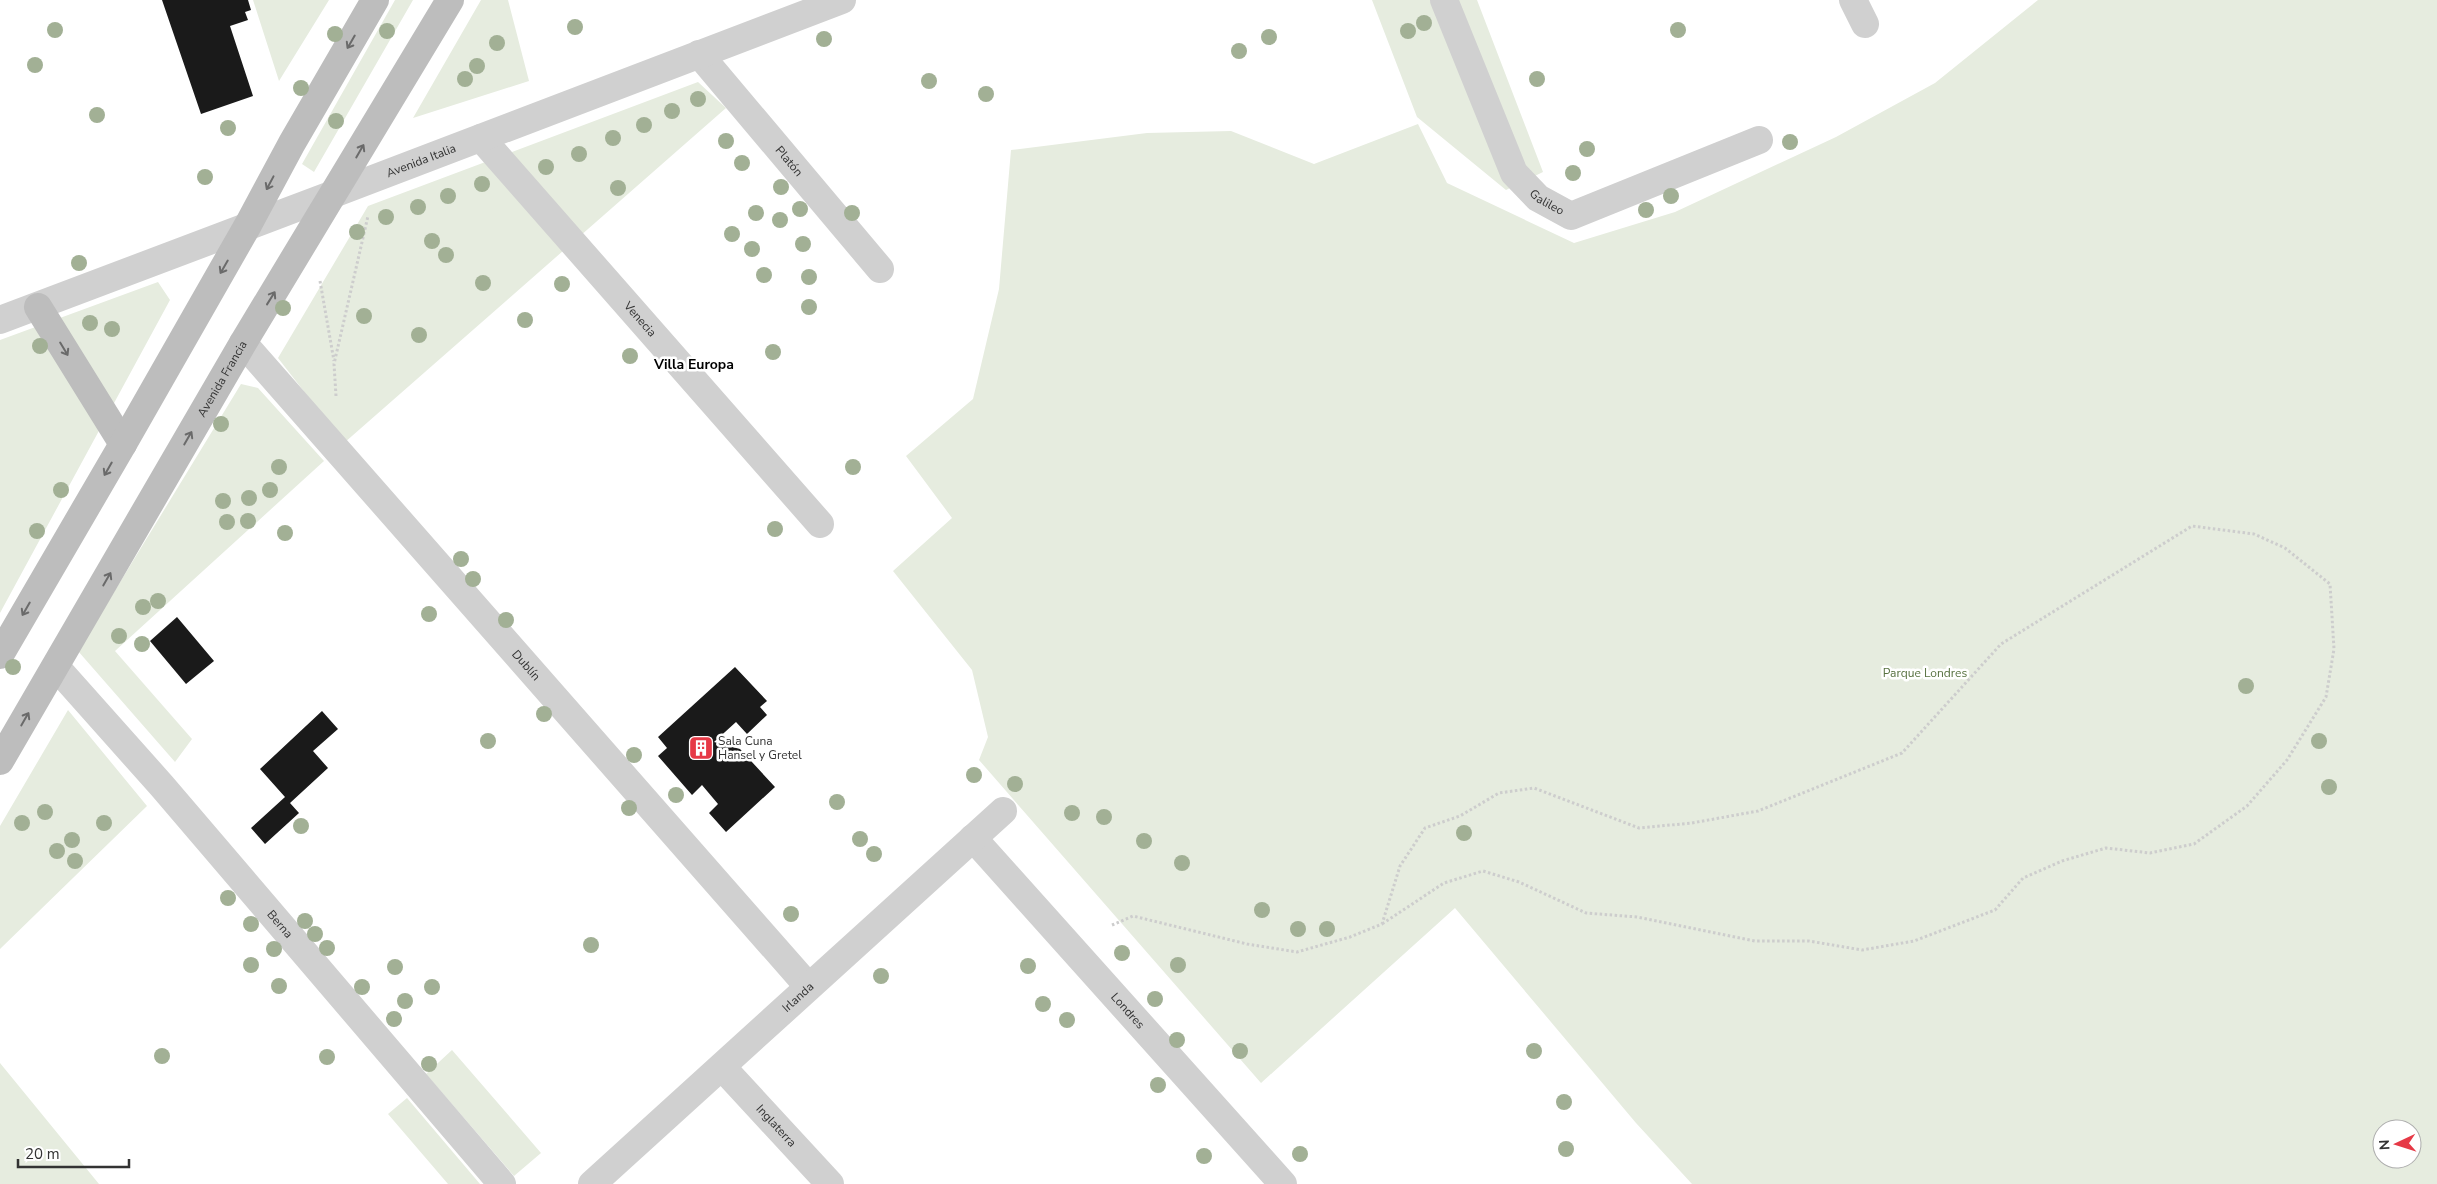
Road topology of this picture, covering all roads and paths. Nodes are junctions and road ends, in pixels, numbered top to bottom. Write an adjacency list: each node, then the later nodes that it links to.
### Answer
1 (375, 0): 10 (main road, one-way to 10)
2 (450, 0): 8 (main road, Avenida Francia, one-way to 2)
3 (842, 0): 5 (street, Avenida Italia)
4 (1444, 0): 7 (street, Galileo)
5 (699, 54): 6 (street, Avenida Italia); 11 (street, Platón)
6 (481, 138): 8 (street, Avenida Italia); 19 (street, Venecia)
7 (1759, 140)
8 (336, 193): 10 (street, Avenida Italia); 15 (main road, Avenida Francia, one-way to 8)
9 (368, 206): 16 (path)
10 (248, 225): 13 (street, Avenida Italia); 17 (main road, one-way to 17)
11 (880, 269)
12 (318, 271): 16 (path)
13 (38, 307): 14 (street, Avenida Italia); 17 (main road, one-way to 17)
14 (0, 320)
15 (243, 344): 18 (street, Dublín); 21 (main road, Avenida Francia, one-way to 15)
16 (334, 364): 18 (path)
17 (123, 444): 20 (main road, one-way to 20)
18 (338, 452): 27 (street, Dublín)
19 (820, 524)
20 (0, 655)
21 (56, 667): 22 (main road, Avenida Francia, one-way to 21); 29 (street, Berna)
22 (0, 761)
23 (1003, 811): 24 (street, Irlanda)
24 (973, 838): 27 (street, Irlanda); 32 (street, Londres)
25 (1382, 924): 25 (path); 26 (path)
26 (1112, 925)
27 (808, 986): 28 (street, Irlanda)
28 (722, 1066): 30 (street, Irlanda); 31 (street, Inglaterra)
29 (502, 1184)
30 (592, 1184)
31 (830, 1184)
32 (1283, 1184)

